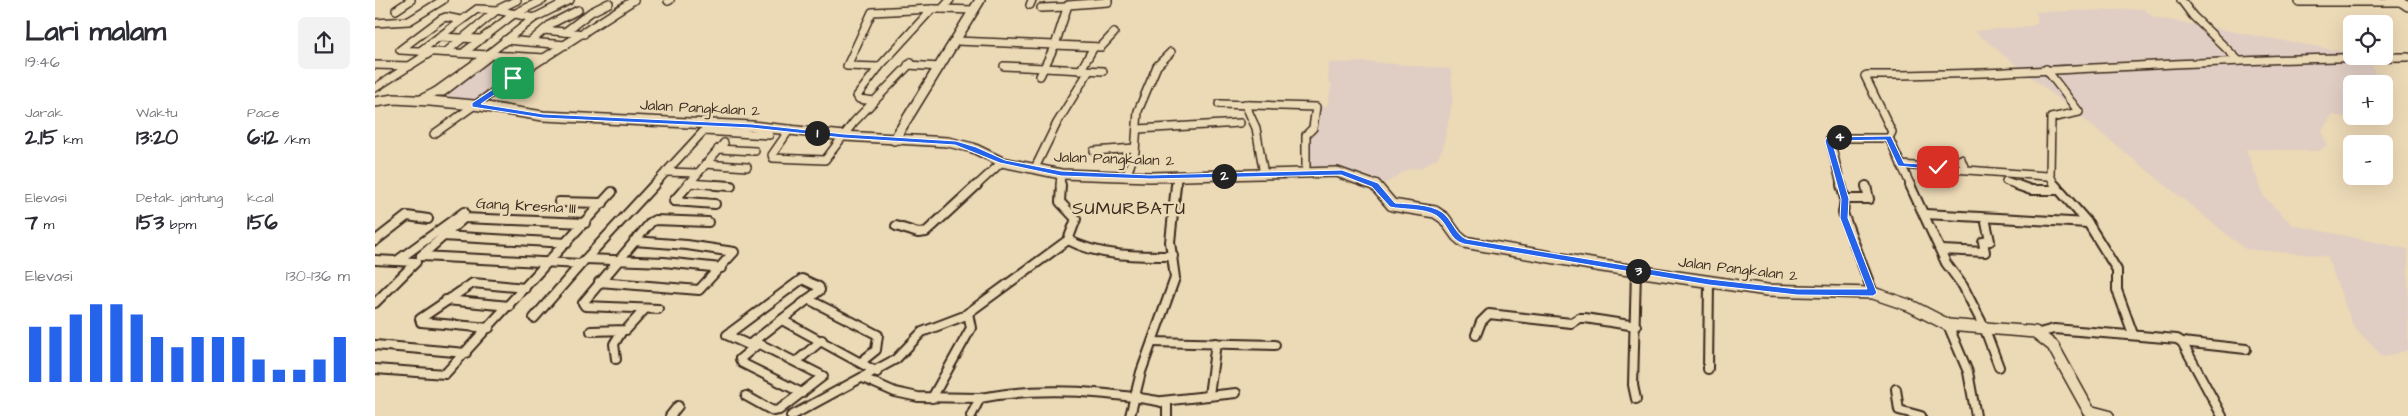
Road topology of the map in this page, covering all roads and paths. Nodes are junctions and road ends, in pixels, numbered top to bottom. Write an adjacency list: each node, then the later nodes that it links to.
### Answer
1 (411, 0): 21 (street)
2 (443, 0): 29 (street)
3 (517, 0): 15 (street); 22 (street)
4 (543, 0): 15 (street)
5 (570, 0): 14 (street)
6 (634, 0): 16 (street)
7 (950, 0): 20 (street)
8 (980, 0): 24 (street)
9 (1108, 0): 17 (street)
10 (2181, 0): 51 (street)
11 (605, 1): 16 (street); 25 (street)
12 (2299, 2): 13 (street)
13 (2403, 3)
14 (561, 4): 23 (street); 27 (street)
15 (532, 5): 26 (street)
16 (623, 7): 33 (street)
17 (1067, 7): 18 (street); 41 (street)
18 (1041, 8)
19 (932, 9): 20 (street); 55 (street); 55 (street)
20 (942, 9): 24 (street)
21 (396, 10)
22 (497, 10): 26 (street); 28 (street); 35 (street)
23 (578, 10): 25 (street); 30 (street)
24 (974, 10): 38 (street)
25 (591, 12): 31 (street)
26 (514, 14): 27 (street); 36 (street)
27 (534, 18): 37 (street)
28 (461, 20): 34 (street); 43 (street)
29 (375, 23)
30 (544, 30): 31 (street); 39 (street)
31 (565, 32): 33 (street)
32 (1115, 33): 42 (street)
33 (583, 34): 40 (street)
34 (439, 37): 35 (street); 43 (street)
35 (461, 38): 36 (street); 45 (street)
36 (480, 40): 46 (street)
37 (505, 40): 39 (street); 48 (street)
38 (955, 41): 41 (street); 56 (street)
39 (530, 42): 40 (street)
40 (566, 45): 50 (street)
41 (1055, 45): 42 (street); 57 (street)
42 (1094, 48): 59 (street)
43 (419, 51): 44 (street)
44 (431, 52): 45 (street); 53 (street)
45 (446, 52): 46 (street)
46 (463, 52): 48 (street)
47 (1171, 52): 75 (street)
48 (489, 54): 50 (street); 64 (street)
49 (2408, 57): 51 (street)
50 (545, 58): 71 (street)
51 (2239, 61): 58 (street)
52 (375, 65): 53 (street)
53 (409, 66): 63 (street)
54 (1004, 66): 57 (street)
55 (879, 67): 66 (street)
56 (940, 67): 66 (street); 81 (street)
57 (1045, 69): 59 (street); 62 (street)
58 (2046, 69): 80 (street); 106 (street)
59 (1079, 71): 60 (street)
60 (1089, 71): 61 (street); 92 (street)
61 (1103, 71)
62 (1040, 76)
63 (375, 88)
64 (439, 92): 65 (street); 68 (street)
65 (419, 100): 67 (street, Jalan Pangkalan 2); 68 (street, Jalan Pangkalan 2)
66 (874, 101): 79 (street)
67 (375, 102)
68 (446, 103): 71 (street, Jalan Pangkalan 2)
69 (1219, 104): 70 (street)
70 (1245, 104): 95 (street); 98 (street)
71 (474, 105): 72 (street, Jalan Pangkalan 2); 77 (street)
72 (711, 123): 74 (street, Jalan Pangkalan 2); 76 (street)
73 (1240, 124): 75 (street)
74 (790, 129): 79 (street, Jalan Pangkalan 2); 79 (street)
75 (1138, 129): 83 (street)
76 (704, 131): 78 (street); 94 (street)
77 (434, 134)
78 (769, 135)
79 (844, 136): 81 (street, Jalan Pangkalan 2)
80 (1889, 138): 90 (street); 108 (street)
81 (894, 140): 88 (street, Jalan Pangkalan 2)
82 (724, 143): 84 (street)
83 (1135, 148): 86 (street); 101 (street)
84 (718, 150): 85 (street); 89 (street)
85 (755, 151)
86 (1094, 151)
87 (1961, 159): 93 (street)
88 (1003, 162): 92 (street, Jalan Pangkalan 2); 119 (street)
89 (705, 164): 91 (street); 96 (street)
90 (1901, 165): 93 (street); 113 (street)
91 (747, 167)
92 (1035, 168): 97 (street, Jalan Pangkalan 2)
93 (1965, 169): 100 (street)
94 (666, 172): 96 (street); 131 (street)
95 (1306, 172): 98 (street, Jalan Pangkalan 2); 134 (street, Jalan Pangkalan 2)
96 (697, 173): 103 (street)
97 (1061, 174): 101 (street, Jalan Pangkalan 2); 122 (street)
98 (1264, 175): 99 (street, Jalan Pangkalan 2)
99 (1177, 176): 101 (street, Jalan Pangkalan 2); 126 (street)
100 (2047, 176)
101 (1126, 177)
102 (2006, 181): 106 (street)
103 (688, 183): 104 (street); 111 (street)
104 (731, 186)
105 (1866, 186): 108 (street)
106 (2057, 190): 118 (street)
107 (612, 192): 110 (street)
108 (1845, 199): 138 (street)
109 (559, 202): 110 (street)
110 (603, 203): 117 (street)
111 (715, 204)
112 (465, 212): 129 (street)
113 (1925, 214): 114 (street); 125 (street)
114 (1985, 218): 118 (street); 125 (street)
115 (427, 219): 121 (street)
116 (708, 222): 123 (street)
117 (585, 223): 120 (street, Gang Kresna III); 124 (street)
118 (2088, 223): 155 (street)
119 (896, 226)
120 (442, 236): 124 (street); 127 (street, Gang Kresna III)
121 (375, 240)
122 (1067, 240): 126 (street); 145 (street)
123 (634, 241): 130 (street); 133 (street)
124 (567, 243): 132 (street)
125 (1942, 250): 151 (street)
126 (1173, 256): 158 (street)
127 (418, 258): 129 (street); 132 (street); 141 (street, Gang Kresna III)
128 (375, 260): 129 (street)
129 (398, 260)
130 (618, 260): 131 (street); 133 (street); 135 (street)
131 (583, 261): 132 (street); 146 (street)
132 (549, 263): 137 (street)
133 (721, 268): 135 (street)
134 (1636, 271): 136 (street, Jalan Pangkalan 2); 149 (street)
135 (599, 282): 143 (street)
136 (1709, 282): 138 (street, Jalan Pangkalan 2); 171 (street)
137 (525, 288): 140 (street); 142 (street)
138 (1873, 293): 148 (street, Jalan Pangkalan 2)
139 (807, 299): 147 (street); 160 (street); 168 (street)
140 (446, 300): 142 (street); 150 (street)
141 (375, 303)
142 (509, 306): 150 (street)
143 (645, 309): 144 (street); 153 (street)
144 (658, 309)
145 (968, 313): 172 (street); 180 (street)
146 (534, 318)
147 (782, 320): 157 (street); 160 (street)
148 (1948, 325): 151 (street, Jalan Pangkalan 2); 192 (street)
149 (1636, 326): 156 (street); 182 (street)
150 (489, 328): 165 (street)
151 (1984, 328): 154 (street, Jalan Pangkalan 2); 169 (street)
152 (591, 331): 153 (street)
153 (622, 331): 166 (street)
154 (2039, 333): 155 (street); 185 (street)
155 (2133, 334): 159 (street)
156 (1476, 335)
157 (822, 340): 167 (street); 168 (street)
158 (1152, 342): 161 (street); 179 (street)
159 (2182, 342): 164 (street); 194 (street)
160 (756, 343): 167 (street); 175 (street)
161 (1216, 343): 163 (street); 177 (street)
162 (375, 345): 165 (street)
163 (1275, 345)
164 (2246, 350)
165 (466, 353): 170 (street)
166 (617, 359)
167 (797, 361): 175 (street)
168 (861, 362): 172 (street)
169 (1999, 367)
170 (375, 369)
171 (1708, 369)
172 (877, 372): 173 (street)
173 (863, 378): 180 (street); 187 (street)
174 (1896, 389): 191 (street)
175 (802, 393): 178 (street)
176 (1236, 393): 177 (street)
177 (1209, 395): 183 (street)
178 (746, 396)
179 (1134, 396): 181 (street); 183 (street); 189 (street)
180 (931, 398): 181 (street)
181 (980, 398): 188 (street)
182 (1636, 399)
183 (1162, 401): 190 (street)
184 (678, 406): 186 (street)
185 (2089, 414): 193 (street)
186 (670, 416)
187 (791, 416)
188 (971, 416)
189 (1129, 416)
190 (1167, 416)
191 (1921, 416)
192 (1976, 416)
193 (2108, 416)
194 (2222, 416)

